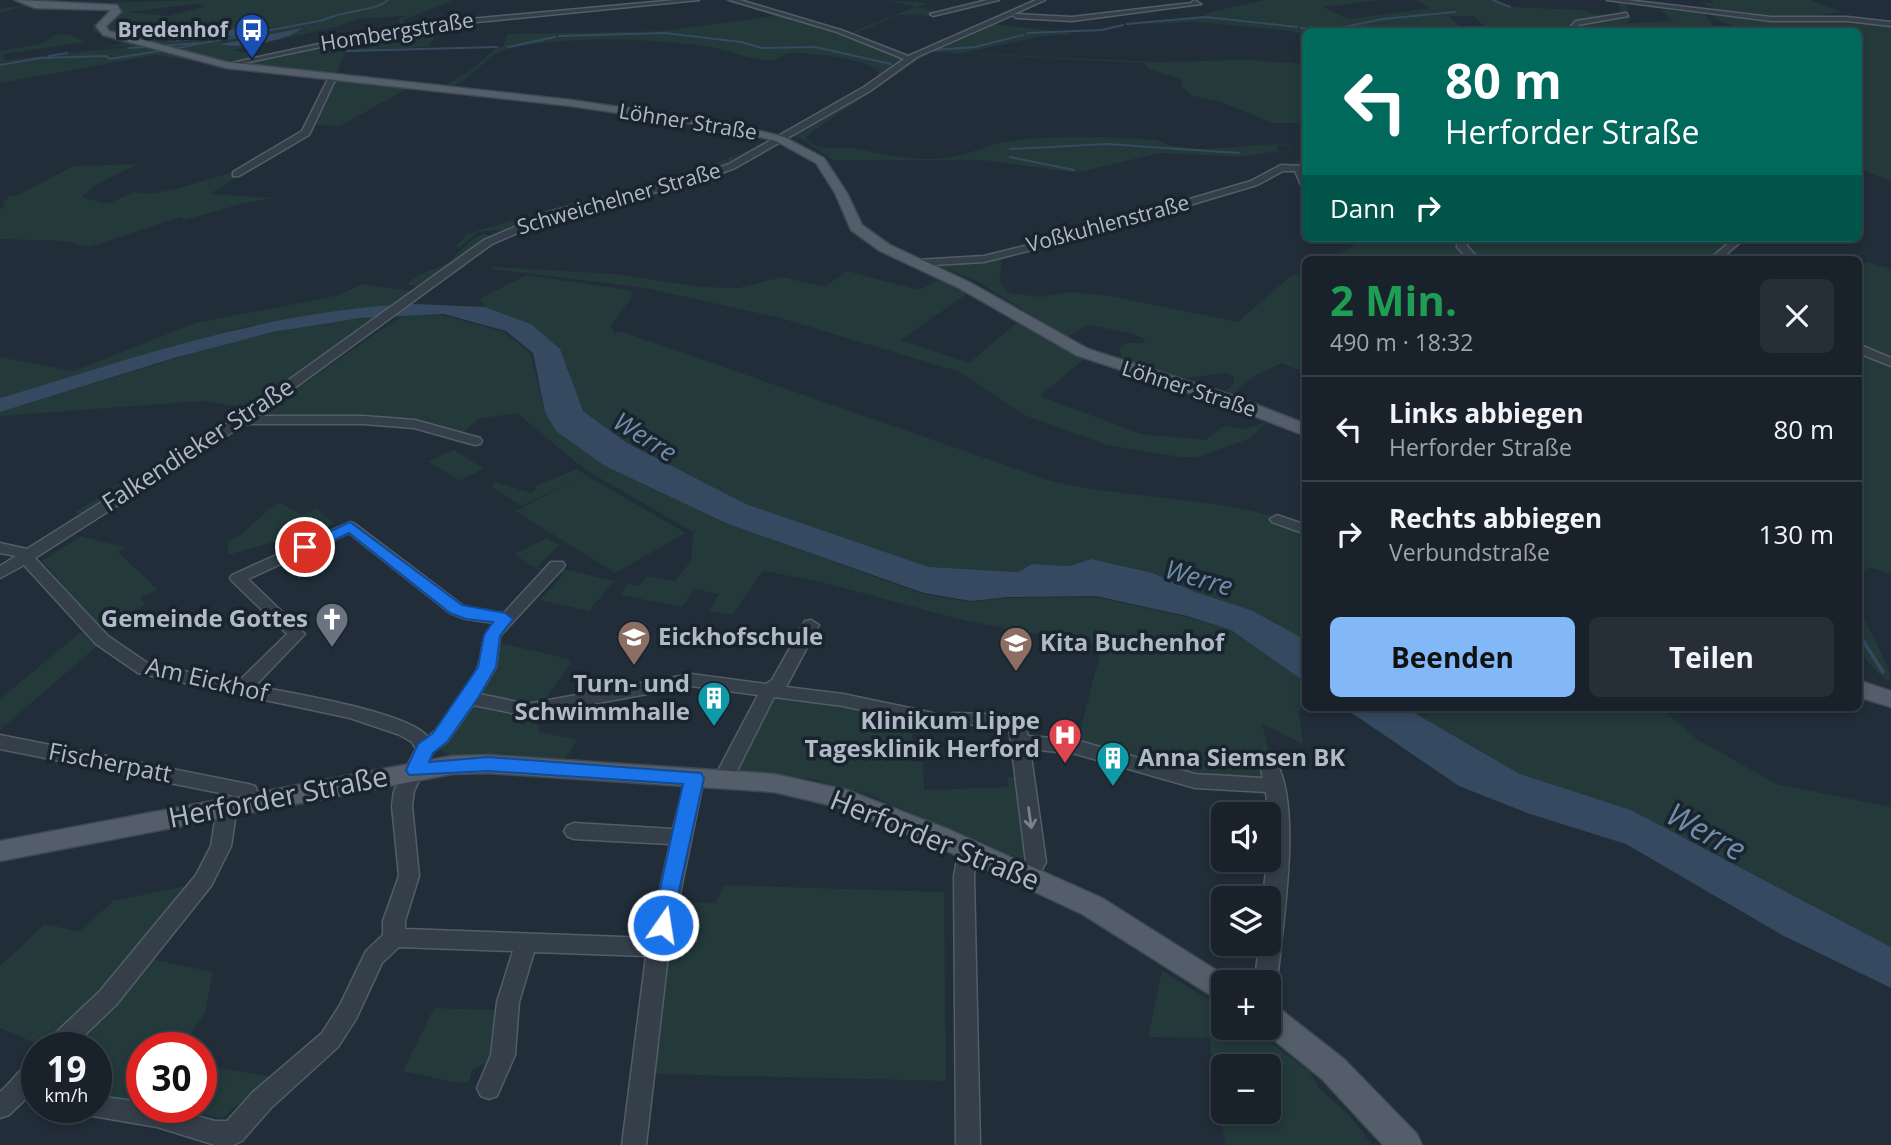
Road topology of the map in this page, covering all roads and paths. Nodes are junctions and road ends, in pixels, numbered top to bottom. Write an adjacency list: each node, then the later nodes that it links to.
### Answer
1 (19, 0): 23 (main road, Löhner Straße)
2 (696, 0): 19 (street, Hombergstraße)
3 (733, 0): 22 (street)
4 (996, 0): 12 (street)
5 (1042, 0): 17 (street)
6 (1051, 0): 10 (street)
7 (1208, 0): 10 (street)
8 (1610, 0): 11 (street)
9 (1674, 0): 13 (street)
10 (1191, 1)
11 (1621, 1): 13 (street); 15 (street)
12 (954, 9): 14 (street); 17 (street)
13 (1688, 11): 18 (street)
14 (933, 15)
15 (1626, 15): 20 (street); 21 (street)
16 (409, 16): 19 (street)
17 (998, 19): 22 (street)
18 (1891, 24)
19 (406, 27): 23 (street, Hombergstraße)
20 (1575, 28)
21 (1610, 28)
22 (908, 58): 25 (street, Schweichelner Straße)
23 (226, 65): 24 (main road, Löhner Straße)
24 (336, 77): 25 (main road, Löhner Straße); 26 (street)
25 (780, 139): 32 (main road, Löhner Straße); 33 (street, Schweichelner Straße)
26 (236, 174)
27 (1302, 177): 32 (street, Voßkuhlenstraße)
28 (1462, 242): 30 (street)
29 (1735, 242): 31 (street)
30 (1471, 256)
31 (1719, 256)
32 (916, 263): 39 (main road, Löhner Straße)
33 (392, 311): 38 (street, Falkendieker Straße)
34 (1862, 341): 36 (street)
35 (1862, 350): 37 (street)
36 (1891, 353)
37 (1891, 362)
38 (242, 420): 40 (street); 44 (street, Falkendieker Straße)
39 (1302, 429)
40 (475, 441)
41 (1277, 519): 42 (street)
42 (1302, 528)
43 (0, 548): 44 (street, Am Eickhof)
44 (25, 556): 46 (street, Falkendieker Straße); 49 (street, Am Eickhof)
45 (556, 565): 47 (street)
46 (0, 572)
47 (505, 619): 49 (street); 52 (street)
48 (811, 625): 51 (street)
49 (242, 689): 58 (street, Am Eickhof)
50 (1862, 689): 53 (main road)
51 (769, 690): 52 (street); 54 (street); 60 (street)
52 (469, 698): 58 (street)
53 (1891, 699)
54 (929, 718)
55 (954, 719): 57 (street)
56 (0, 742): 61 (street, Fischerpatt)
57 (1020, 743): 66 (street, one-way to 66); 70 (street)
58 (420, 760): 59 (main road, Herforder Straße); 61 (main road, Herforder Straße); 67 (street)
59 (694, 778): 60 (main road, Herforder Straße); 63 (street)
60 (723, 780): 64 (main road, Herforder Straße)
61 (240, 804): 65 (main road, Herforder Straße); 73 (street)
62 (574, 831): 63 (street)
63 (682, 837): 69 (street)
64 (967, 849): 66 (main road, Herforder Straße); 80 (street)
65 (0, 851)
66 (1032, 869): 71 (main road, Herforder Straße)
67 (394, 938): 68 (street); 78 (street)
68 (526, 943): 69 (street); 74 (street)
69 (658, 947): 79 (street)
70 (1267, 970)
71 (1211, 980)
72 (1281, 1028): 81 (main road)
73 (72, 1032)
74 (489, 1088)
75 (21, 1091): 76 (street)
76 (0, 1107)
77 (112, 1109): 78 (street)
78 (233, 1139)
79 (634, 1145)
80 (968, 1145)
81 (1405, 1145)

